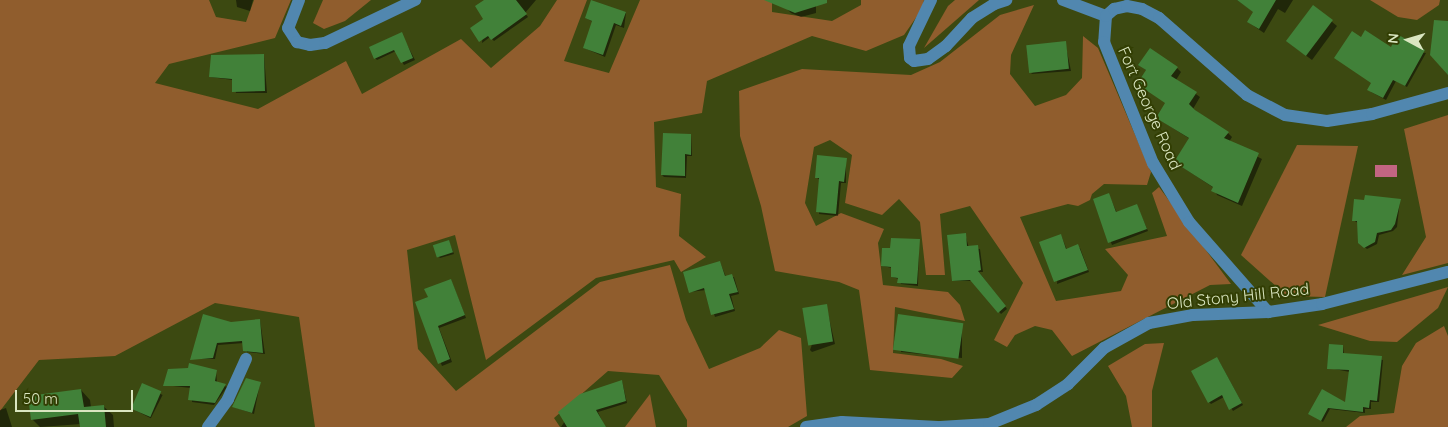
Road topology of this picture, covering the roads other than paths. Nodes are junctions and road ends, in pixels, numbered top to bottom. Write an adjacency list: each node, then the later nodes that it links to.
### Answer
1 (299, 0): 2 (street)
2 (415, 0)
3 (931, 0): 4 (street)
4 (1006, 0)
5 (1063, 0): 6 (street)
6 (1106, 16): 7 (street); 9 (street, Fort George Road)
7 (1448, 92)
8 (1448, 272): 9 (street, Old Stony Hill Road)
9 (1268, 312): 13 (street, Old Stony Hill Road)
10 (246, 359): 11 (street)
11 (208, 427)
12 (806, 427): 13 (street, Old Stony Hill Road)
13 (939, 427)

